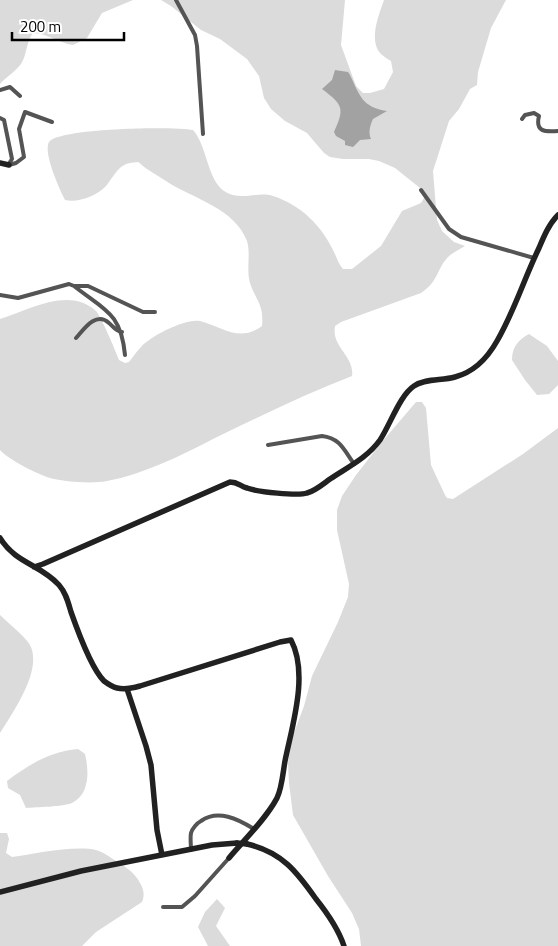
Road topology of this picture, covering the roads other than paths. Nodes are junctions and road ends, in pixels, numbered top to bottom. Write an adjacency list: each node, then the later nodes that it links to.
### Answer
1 (176, 0): 8 (street)
2 (0, 90): 3 (street)
3 (20, 96)
4 (0, 118): 10 (street)
5 (522, 119): 7 (street)
6 (52, 122): 10 (street)
7 (558, 131)
8 (203, 134)
9 (0, 163): 10 (street)
10 (8, 165)
11 (421, 190): 13 (street)
12 (558, 216): 13 (street)
13 (534, 258): 21 (street)
14 (74, 286): 15 (street); 16 (street); 17 (street)
15 (0, 295)
16 (155, 312)
17 (122, 332): 18 (street); 19 (street)
18 (76, 338)
19 (125, 355)
20 (268, 445): 21 (street)
21 (354, 464): 23 (street)
22 (0, 538): 23 (street)
23 (34, 567): 24 (street)
24 (127, 689): 25 (street); 27 (street)
25 (254, 829): 26 (street); 28 (street)
26 (191, 850): 27 (street); 31 (street, bridge)
27 (162, 856): 29 (street)
28 (229, 858): 30 (street)
29 (0, 892)
30 (163, 907)
31 (344, 946)

